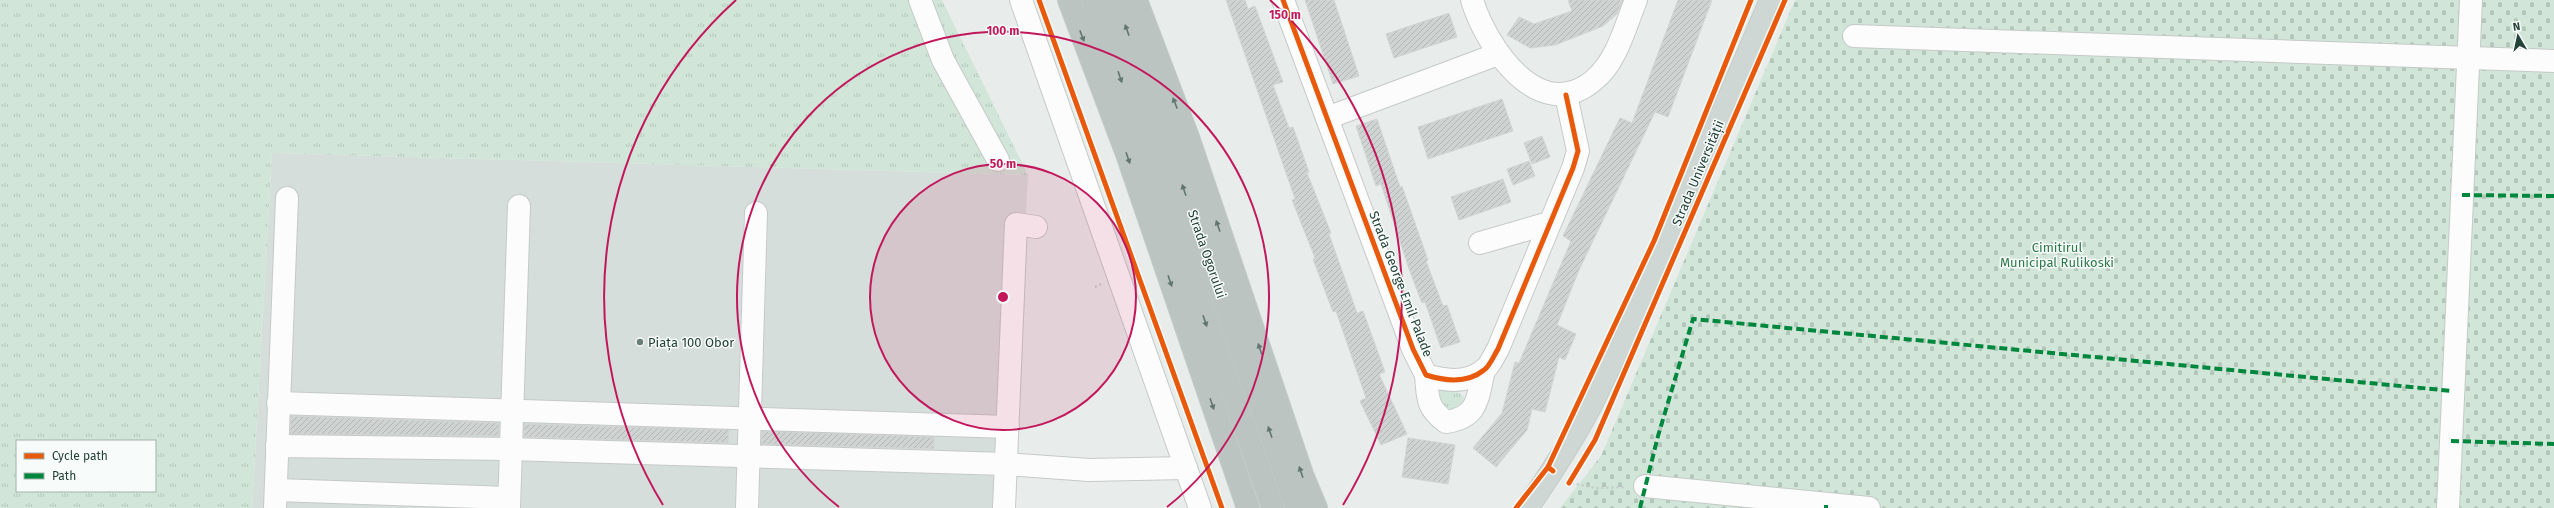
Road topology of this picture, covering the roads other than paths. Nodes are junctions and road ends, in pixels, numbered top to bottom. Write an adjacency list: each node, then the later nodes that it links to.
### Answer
1 (920, 0): 18 (street)
2 (1021, 0): 36 (street)
3 (1069, 0): 43 (highway, one-way to 43)
4 (1093, 0): 44 (highway, Strada Ogorului, one-way to 44)
5 (1116, 0): 45 (highway, Strada Ogorului, one-way to 5)
6 (1136, 0): 46 (highway, one-way to 6)
7 (1283, 0): 17 (street, Strada George Emil Palade)
8 (1472, 0): 13 (street)
9 (1636, 0): 16 (street)
10 (1771, 0): 25 (main road, Strada Universității)
11 (2471, 0): 14 (street)
12 (1854, 36): 14 (street)
13 (1498, 54): 16 (street); 17 (street)
14 (2468, 58): 15 (street); 50 (street)
15 (2554, 61)
16 (1566, 95): 22 (street, Strada George Emil Palade)
17 (1327, 118): 27 (street, Strada George Emil Palade)
18 (998, 160)
19 (288, 198): 28 (street)
20 (519, 206): 29 (street)
21 (756, 213): 30 (street)
22 (1549, 223): 24 (street); 26 (street, Strada George Emil Palade)
23 (1036, 226): 31 (street)
24 (1480, 243)
25 (1623, 345): 47 (main road, Strada Universității); 48 (main road, Strada Universității)
26 (1484, 370): 27 (street, Strada George Emil Palade); 27 (street, Strada George Emil Palade)
27 (1426, 375)
28 (278, 403): 29 (street); 32 (street)
29 (512, 410): 30 (street); 33 (street)
30 (750, 418): 31 (street); 34 (street)
31 (1008, 427): 35 (street)
32 (277, 446): 33 (street); 38 (street)
33 (510, 449): 34 (street); 39 (street)
34 (749, 456): 35 (street); 40 (street)
35 (1012, 465): 36 (street); 41 (street)
36 (1186, 468): 42 (street)
37 (1645, 486): 49 (street)
38 (275, 499): 39 (street)
39 (509, 503)
40 (747, 508)
41 (1004, 508)
42 (1200, 508)
43 (1248, 508)
44 (1273, 508)
45 (1297, 508)
46 (1316, 508)
47 (1527, 508)
48 (1540, 508)
49 (1869, 508)
50 (2448, 508)

